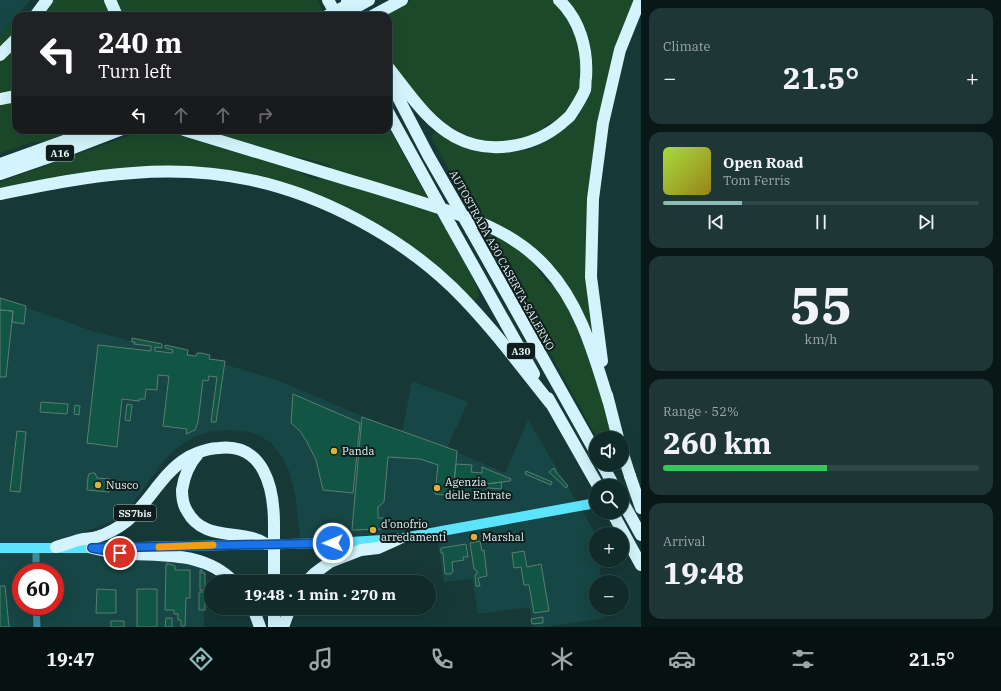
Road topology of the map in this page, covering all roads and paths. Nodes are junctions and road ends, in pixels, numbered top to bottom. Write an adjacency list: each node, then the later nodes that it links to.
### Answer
1 (47, 0): 11 (highway)
2 (110, 0): 12 (highway)
3 (328, 0): 13 (highway, bridge)
4 (347, 0): 16 (highway, bridge)
5 (357, 0): 14 (highway)
6 (369, 0): 15 (highway)
7 (387, 0): 17 (highway)
8 (402, 0): 18 (highway)
9 (559, 0): 21 (highway)
10 (640, 0): 32 (highway)
11 (38, 12)
12 (115, 12)
13 (334, 12)
14 (334, 12)
15 (348, 12)
16 (354, 12)
17 (366, 12)
18 (380, 12)
19 (12, 43): 20 (highway)
20 (0, 55)
21 (392, 72)
22 (392, 86): 35 (highway, AUTOSTRADA A30 CASERTA-SALERNO / A30, bridge)
23 (12, 97): 24 (highway)
24 (0, 99)
25 (392, 119): 33 (highway, A30, bridge)
26 (84, 134): 29 (highway, A16)
27 (110, 134): 30 (highway, A16)
28 (197, 134): 32 (highway)
29 (0, 164)
30 (0, 174)
31 (0, 194): 33 (highway)
32 (608, 403): 34 (highway)
33 (551, 404): 38 (highway, A30)
34 (616, 431)
35 (589, 441)
36 (199, 453): 47 (highway, SS7bis); 49 (highway, SS7bis); 55 (highway, SS7bis, bridge)
37 (628, 471): 42 (highway, bridge)
38 (594, 479)
39 (641, 495): 40 (main road)
40 (629, 498)
41 (589, 504): 46 (main road, SS7bis)
42 (641, 508)
43 (629, 513): 45 (highway)
44 (616, 519): 53 (highway)
45 (641, 535)
46 (398, 539): 47 (main road, SS7bis); 56 (highway, SS7bis)
47 (266, 544): 50 (main road, SS7bis)
48 (0, 548): 51 (main road, SS7bis)
49 (56, 548): 50 (main road, SS7bis); 51 (main road, SS7bis)
50 (92, 548): 54 (highway, SS7bis)
51 (36, 549): 52 (street)
52 (36, 563)
53 (641, 565)
54 (225, 575)
55 (274, 575)
56 (313, 575)
57 (36, 615): 61 (street)
58 (256, 615): 62 (highway)
59 (274, 615): 63 (highway)
60 (287, 615): 64 (highway)
61 (36, 627)
62 (260, 627)
63 (274, 627)
64 (283, 627)

